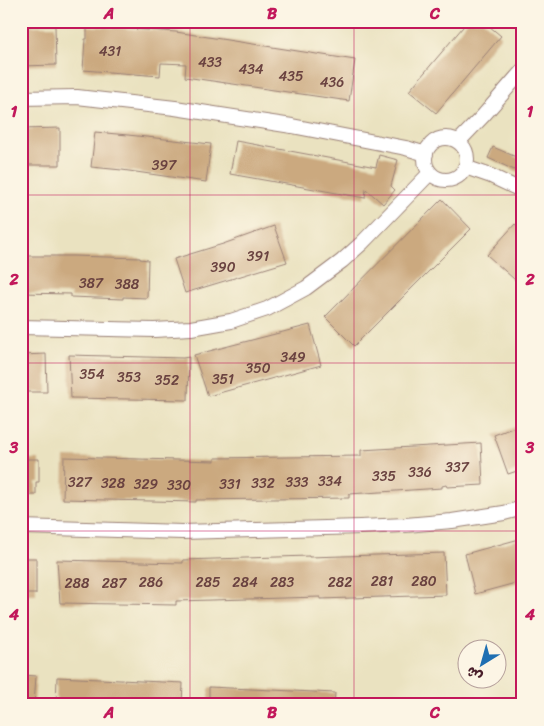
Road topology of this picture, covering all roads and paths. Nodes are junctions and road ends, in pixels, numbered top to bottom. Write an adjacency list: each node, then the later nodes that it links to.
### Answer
1 (523, 70): 3 (street)
2 (21, 98): 4 (street)
3 (458, 142): 4 (street); 5 (street)
4 (426, 154): 6 (street)
5 (465, 167): 6 (street); 7 (street)
6 (430, 173): 8 (street)
7 (523, 191)
8 (21, 327)
9 (523, 508): 10 (street)
10 (21, 527)

